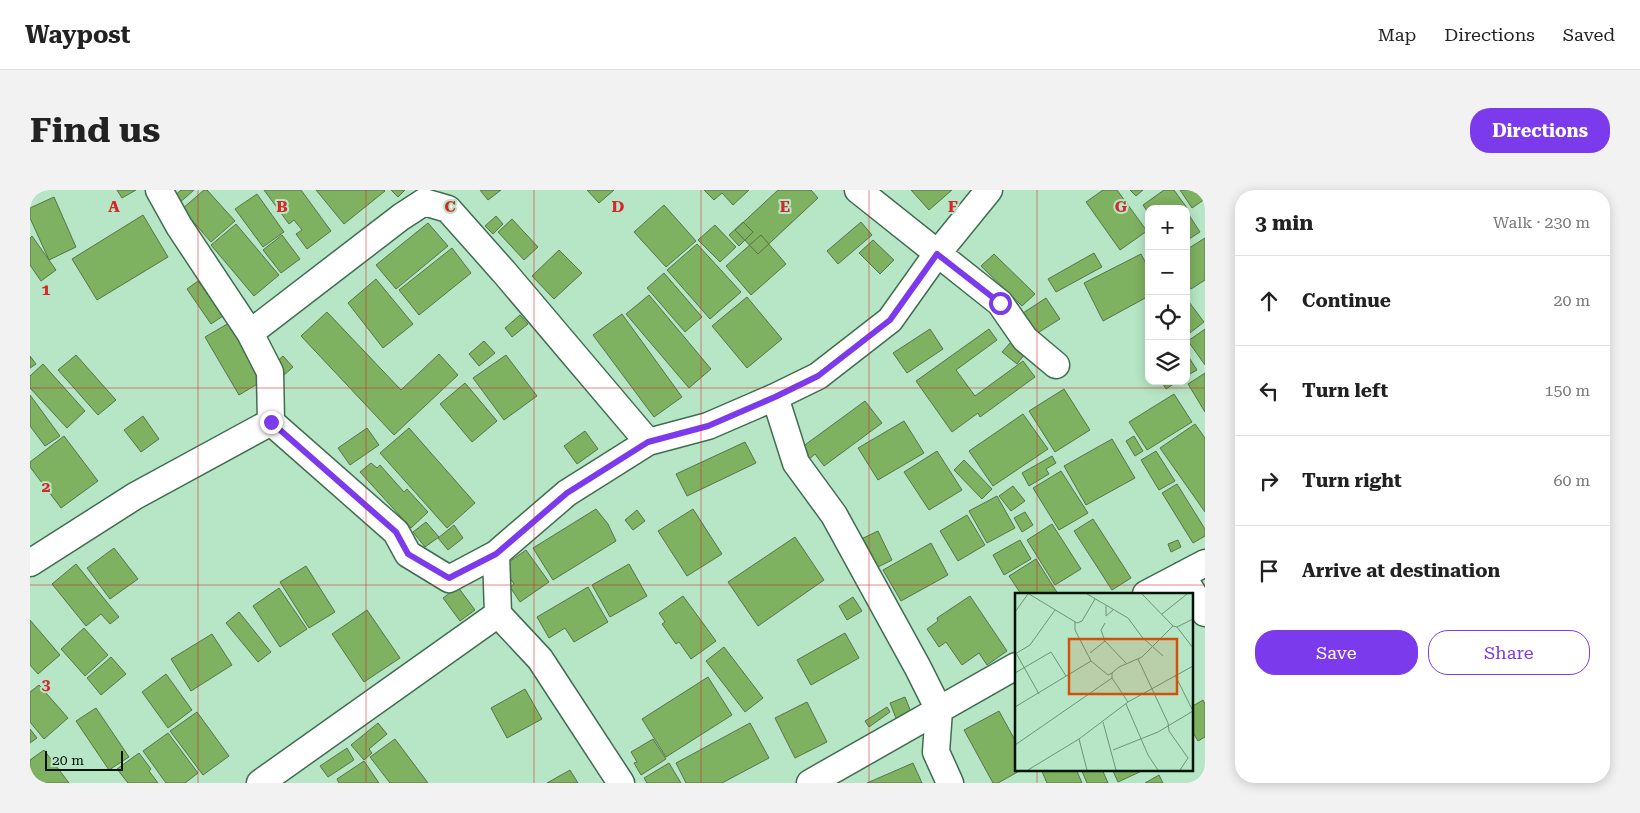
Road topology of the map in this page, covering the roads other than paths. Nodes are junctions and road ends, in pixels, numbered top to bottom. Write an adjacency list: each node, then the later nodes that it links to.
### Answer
1 (159, 190): 6 (street)
2 (858, 190): 5 (street)
3 (989, 190): 5 (street)
4 (421, 196): 6 (street); 10 (street)
5 (937, 254): 7 (street); 8 (street)
6 (250, 333): 9 (street)
7 (1056, 366)
8 (775, 397): 10 (street); 19 (street)
9 (271, 422): 11 (street); 12 (street)
10 (648, 442): 11 (street)
11 (496, 554): 17 (street)
12 (30, 562)
13 (1205, 563): 14 (street)
14 (1182, 575): 15 (street); 16 (street)
15 (1148, 593)
16 (1205, 613)
17 (498, 614): 20 (street); 21 (street)
18 (1015, 667): 19 (street)
19 (939, 710): 22 (street); 23 (street)
20 (260, 783)
21 (622, 783)
22 (810, 783)
23 (950, 783)

